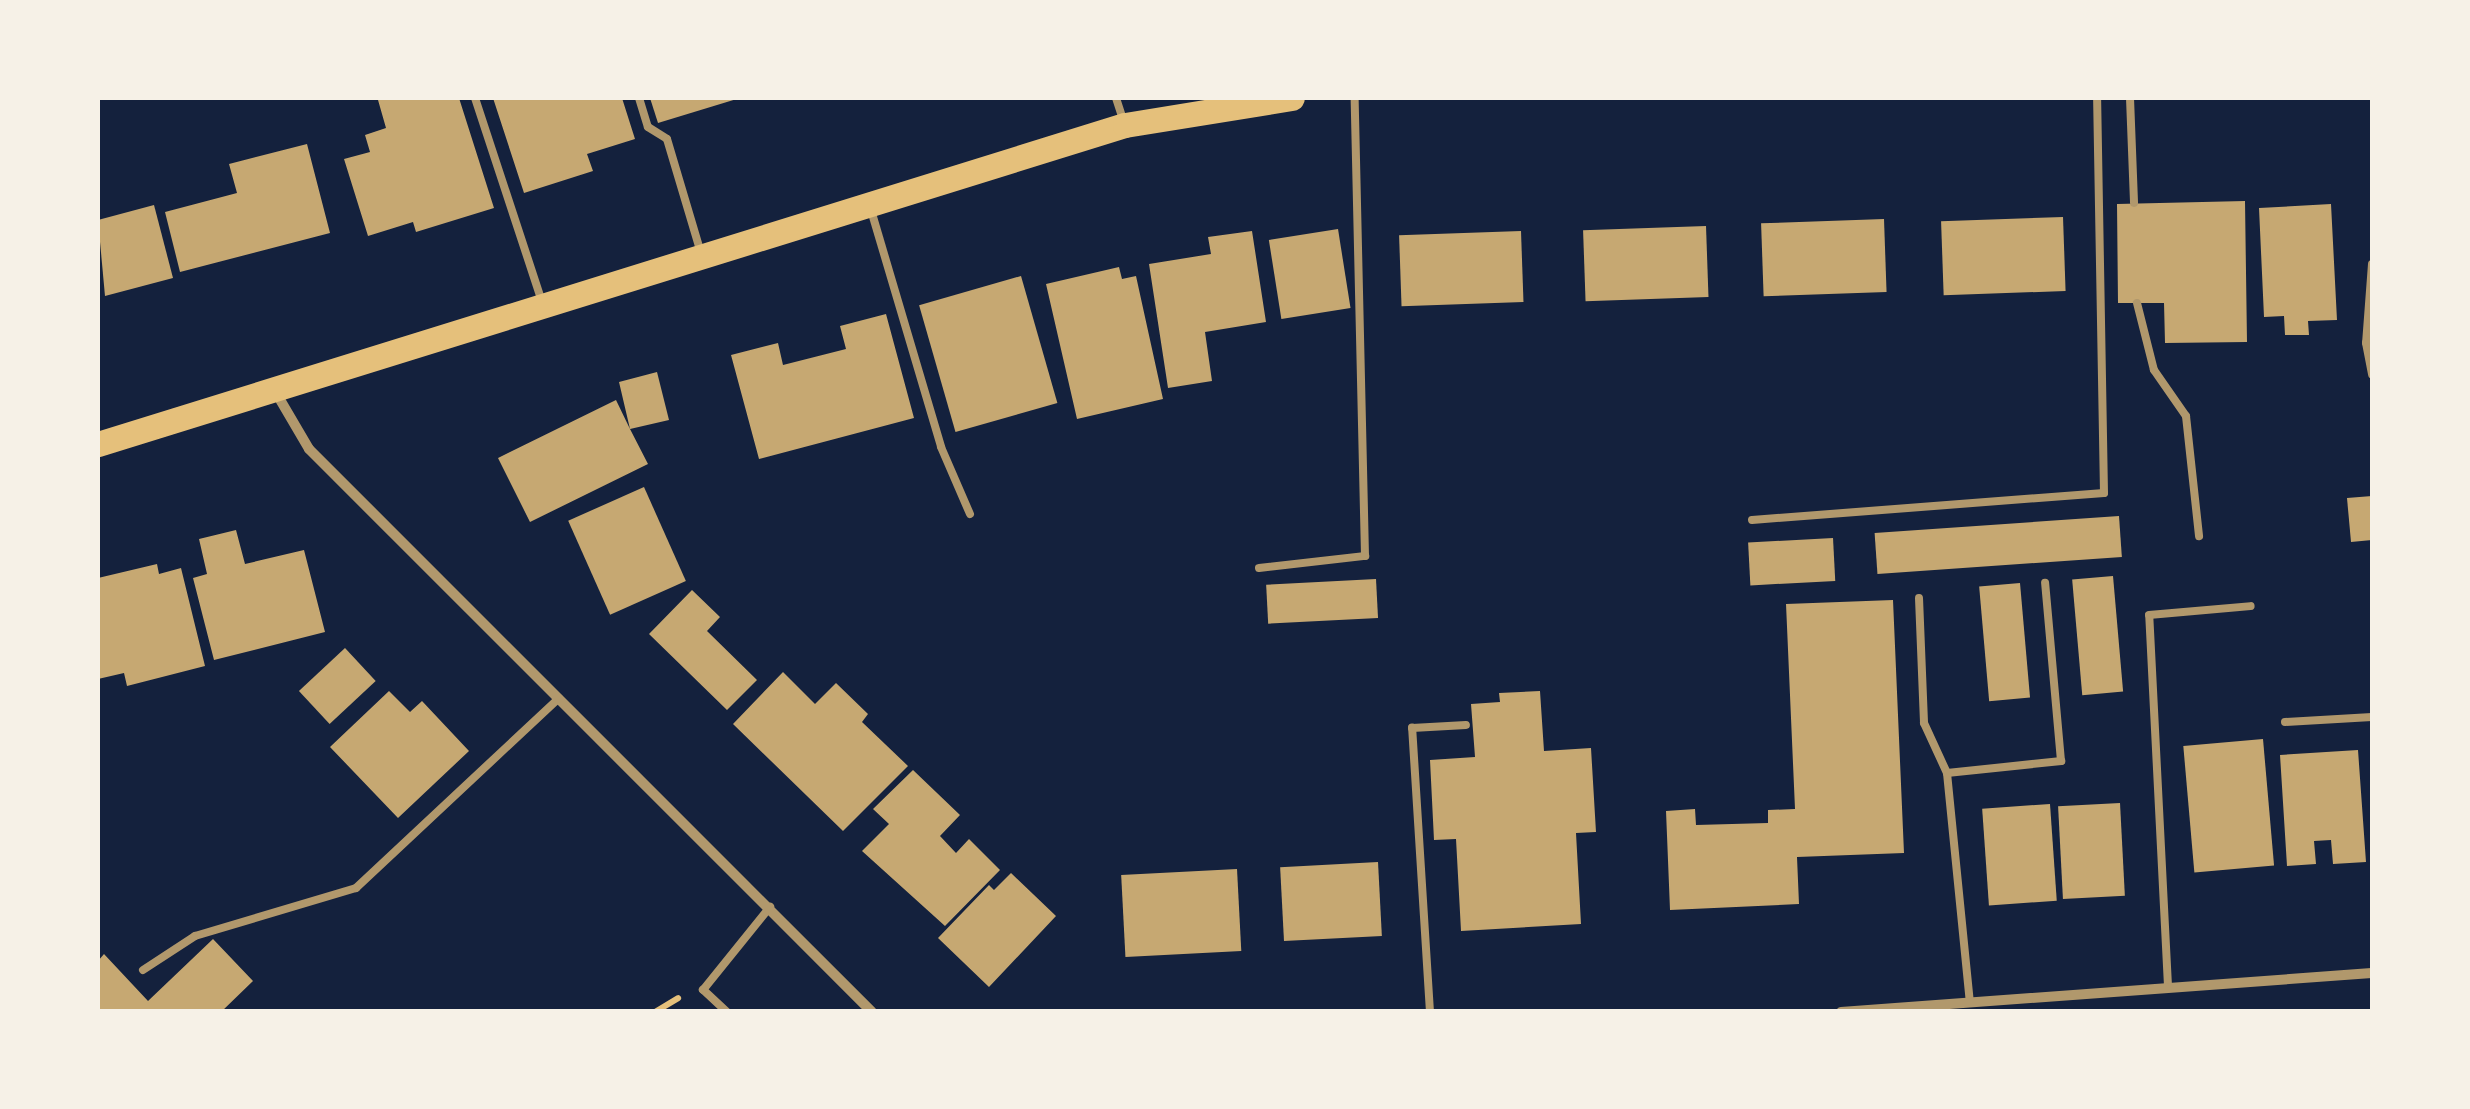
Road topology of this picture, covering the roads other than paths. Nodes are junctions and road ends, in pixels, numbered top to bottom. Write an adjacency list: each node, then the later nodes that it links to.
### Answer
1 (475, 98): 14 (lane)
2 (639, 98): 11 (lane)
3 (1116, 98): 8 (lane)
4 (1292, 98): 8 (main road)
5 (1355, 98): 21 (lane)
6 (2098, 98): 19 (lane)
7 (2130, 98): 9 (lane)
8 (1125, 125): 10 (main road)
9 (2134, 203)
10 (870, 204): 11 (main road); 18 (lane)
11 (701, 253): 14 (main road)
12 (2372, 264): 15 (lane)
13 (2137, 303): 20 (lane)
14 (544, 306): 16 (main road)
15 (2372, 374)
16 (274, 388): 17 (main road); 25 (street)
17 (98, 444)
18 (970, 514)
19 (1752, 520)
20 (2200, 536)
21 (1259, 568)
22 (2045, 583): 29 (lane)
23 (1920, 598): 29 (lane)
24 (2251, 606): 33 (lane)
25 (560, 698): 30 (street); 31 (lane)
26 (2372, 717): 27 (lane)
27 (2285, 722)
28 (1466, 725): 37 (lane)
29 (1948, 773): 34 (lane)
30 (770, 907): 35 (lane); 36 (street)
31 (143, 970)
32 (2372, 973): 33 (street)
33 (2168, 986): 34 (street)
34 (1970, 1002): 38 (street)
35 (727, 1012)
36 (872, 1012)
37 (1430, 1012)
38 (1841, 1012)

